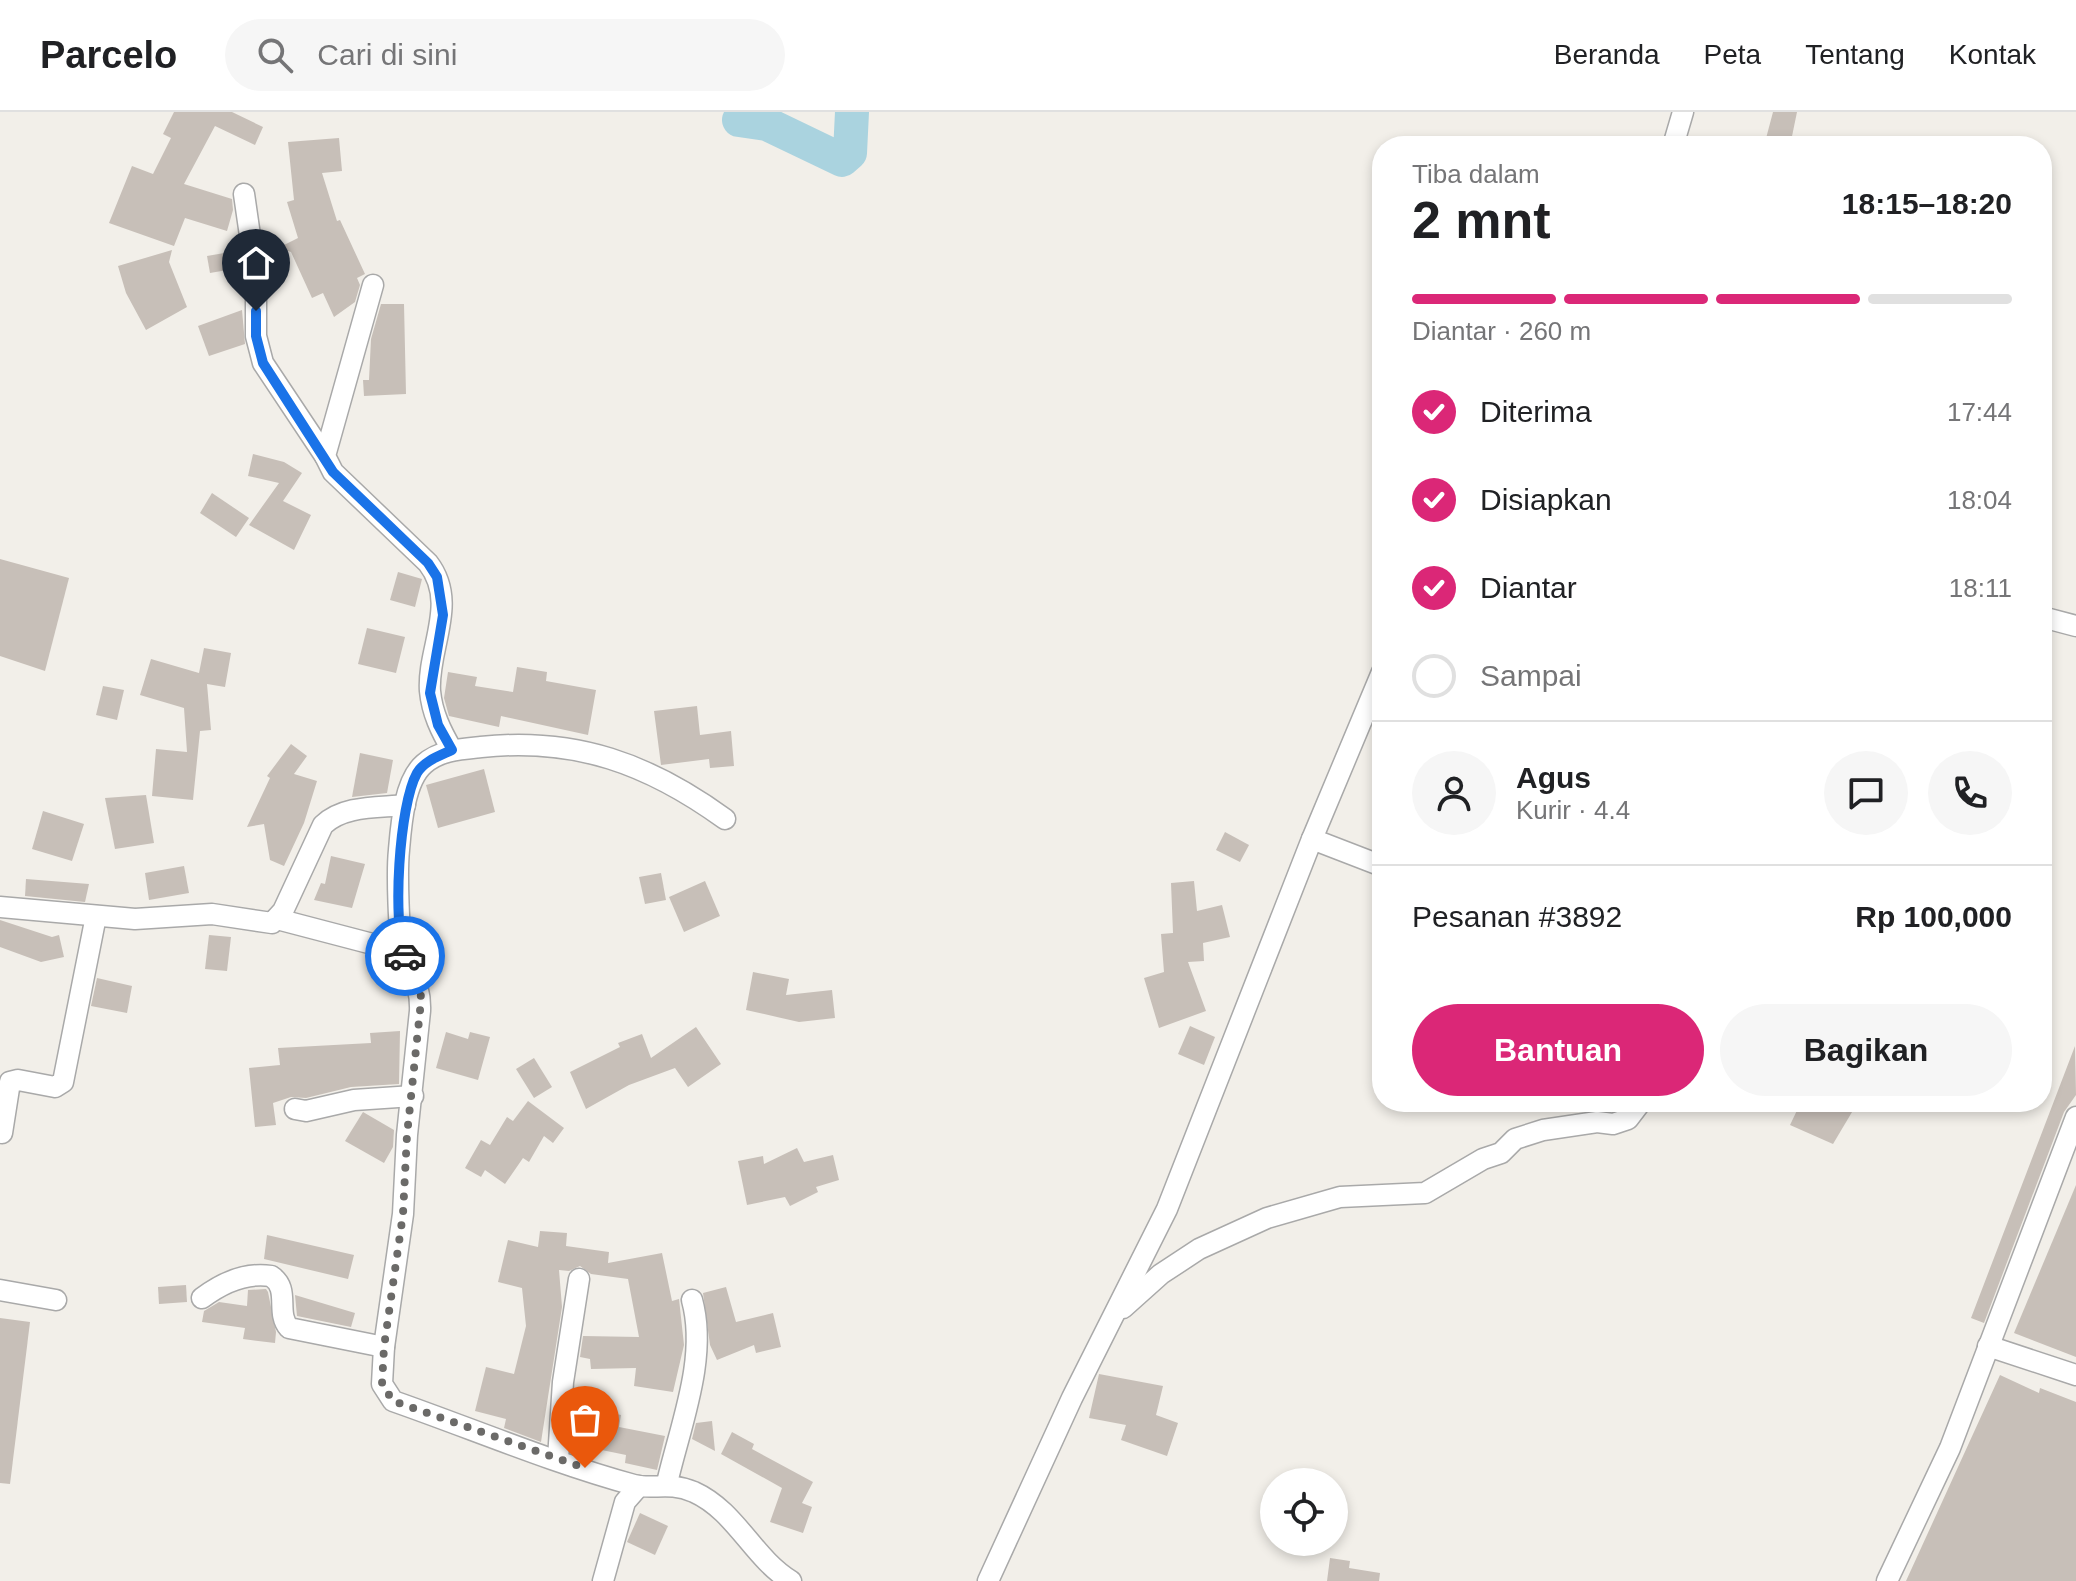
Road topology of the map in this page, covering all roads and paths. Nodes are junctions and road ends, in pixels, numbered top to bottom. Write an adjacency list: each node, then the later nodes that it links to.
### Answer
1 (1683, 112): 2 (street)
2 (1676, 136)
3 (244, 194): 5 (street)
4 (373, 285): 5 (street)
5 (325, 456): 9 (street)
6 (2052, 620): 7 (street)
7 (2076, 626)
8 (1372, 696): 12 (street)
9 (452, 750): 10 (street); 11 (street)
10 (405, 805): 16 (street); 17 (street)
11 (725, 819)
12 (1312, 839): 13 (street); 28 (street)
13 (1372, 862)
14 (0, 907): 15 (street)
15 (96, 916): 16 (street); 22 (street)
16 (277, 919): 17 (street)
17 (403, 952): 18 (street)
18 (413, 1096): 19 (street); 30 (street)
19 (295, 1109)
20 (1633, 1112): 28 (street)
21 (2076, 1117): 29 (street)
22 (2, 1133)
23 (579, 1279): 32 (street)
24 (0, 1290): 26 (street)
25 (202, 1298): 30 (street)
26 (56, 1300)
27 (692, 1300): 33 (street)
28 (1115, 1316): 37 (street)
29 (1988, 1346): 31 (street); 38 (street)
30 (384, 1347): 32 (street)
31 (2076, 1375)
32 (558, 1459): 34 (street)
33 (667, 1483): 34 (street); 36 (street)
34 (639, 1486): 35 (street)
35 (603, 1581)
36 (791, 1581)
37 (988, 1581)
38 (1887, 1581)

